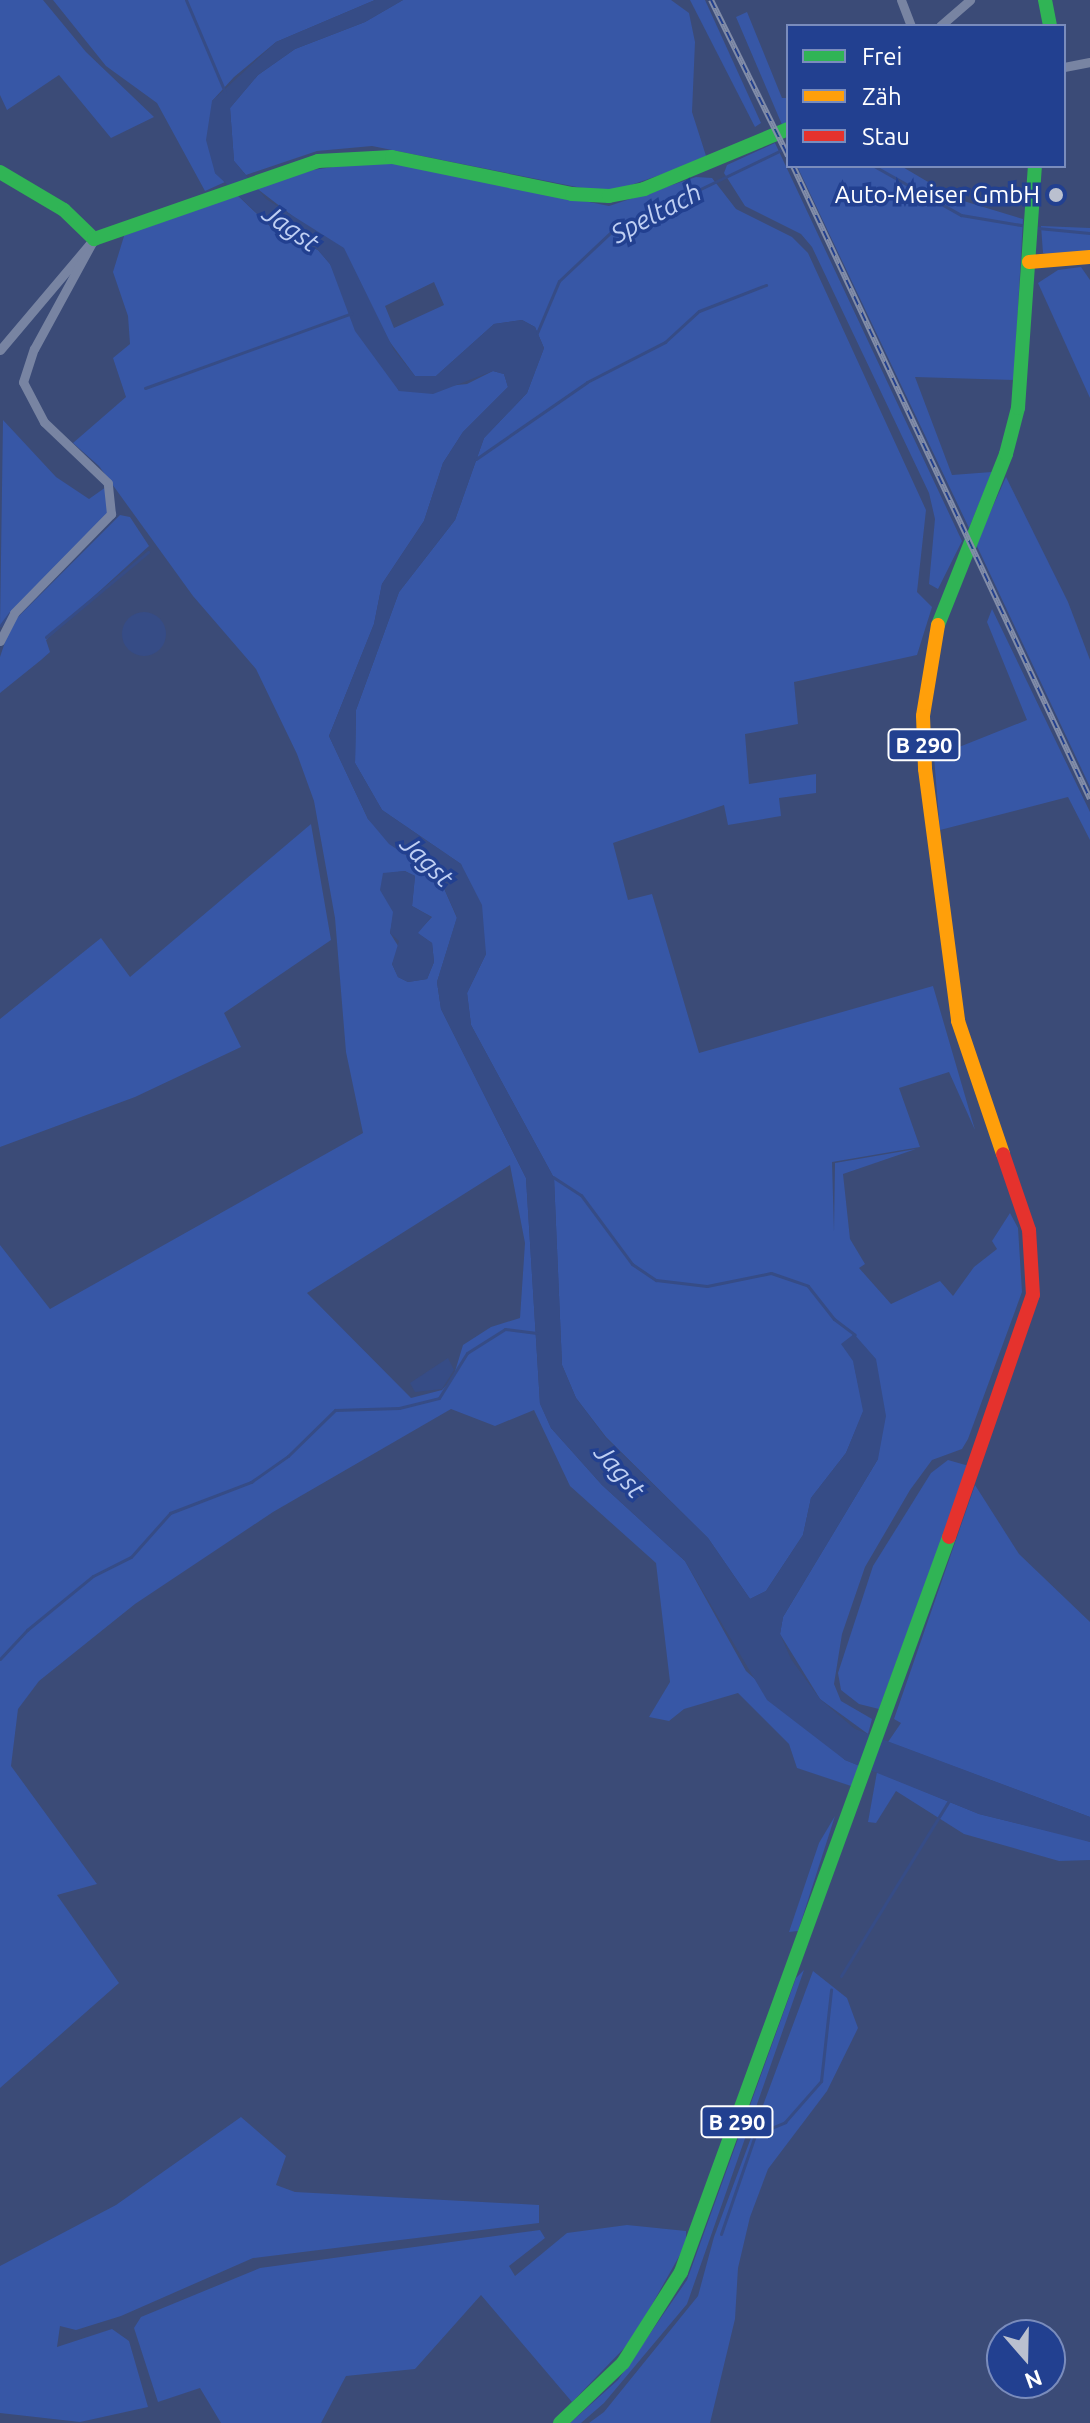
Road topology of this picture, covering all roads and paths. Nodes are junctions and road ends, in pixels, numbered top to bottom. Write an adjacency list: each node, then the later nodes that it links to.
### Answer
1 (901, 0): 4 (street)
2 (970, 0): 5 (street)
3 (1045, 0): 6 (main road)
4 (910, 24)
5 (942, 24)
6 (1050, 24)
7 (1090, 62): 8 (street)
8 (1066, 67)
9 (786, 130): 12 (main road)
10 (1035, 168): 14 (main road, B 290)
11 (0, 172): 12 (main road)
12 (94, 239): 15 (street); 16 (street)
13 (1090, 257): 14 (main road)
14 (1029, 262): 17 (main road, B 290)
15 (0, 350)
16 (0, 641)
17 (560, 2423)

